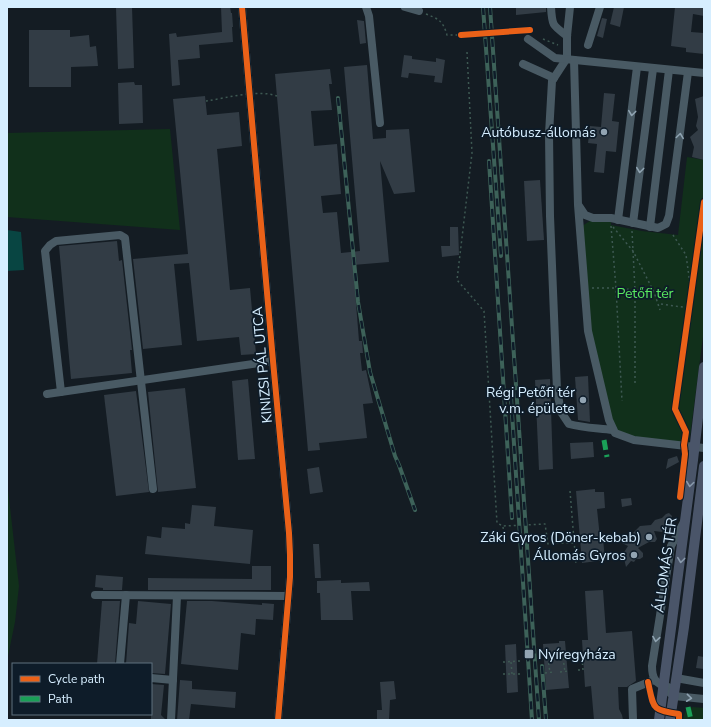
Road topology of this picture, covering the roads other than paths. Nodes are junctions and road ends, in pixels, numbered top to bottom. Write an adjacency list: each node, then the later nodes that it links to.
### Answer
1 (242, 7): 24 (street, KINIZSI PÁL UTCA)
2 (366, 7): 17 (street)
3 (552, 7): 6 (street)
4 (570, 7): 6 (street)
5 (600, 7): 8 (street)
6 (566, 36): 9 (street)
7 (528, 39): 9 (street)
8 (588, 45)
9 (571, 59): 11 (street); 16 (street); 18 (street)
10 (523, 64): 16 (street)
11 (637, 67): 12 (street); 20 (street, one-way to 20)
12 (653, 69): 13 (street); 22 (street, one-way to 22)
13 (669, 70): 14 (street); 23 (street)
14 (688, 72): 15 (street); 23 (street, one-way to 14)
15 (704, 73)
16 (554, 78): 29 (street)
17 (380, 123)
18 (578, 205): 19 (street); 21 (street)
19 (593, 218): 20 (street); 21 (street)
20 (618, 220): 22 (street)
21 (580, 225): 29 (street)
22 (633, 226): 23 (street)
23 (650, 227)
24 (273, 361): 26 (street); 37 (street, KINIZSI PÁL UTCA)
25 (704, 366): 30 (main road, ÁLLOMÁS TÉR)
26 (140, 380): 27 (street); 27 (street); 32 (street)
27 (61, 392): 28 (street)
28 (47, 394)
29 (613, 430): 30 (street)
30 (699, 448): 33 (main road, ÁLLOMÁS TÉR, one-way to 33)
31 (704, 466): 40 (main road, ÁLLOMÁS TÉR)
32 (153, 489)
33 (685, 521): 42 (street, one-way to 42); 44 (main road, ÁLLOMÁS TÉR, one-way to 44)
34 (95, 595): 35 (street)
35 (126, 596): 36 (street); 38 (street)
36 (177, 596): 37 (street); 41 (street)
37 (288, 596): 48 (street, KINIZSI PÁL UTCA)
38 (120, 663)
39 (152, 678): 41 (street)
40 (676, 678): 43 (street); 44 (street); 45 (main road, ÁLLOMÁS TÉR)
41 (173, 680): 47 (street)
42 (654, 680): 44 (street); 49 (street)
43 (704, 683)
44 (664, 686): 45 (street); 50 (main road, ÁLLOMÁS TÉR)
45 (674, 696): 46 (street, one-way to 46); 51 (main road, ÁLLOMÁS TÉR)
46 (704, 699)
47 (171, 720)
48 (278, 720)
49 (633, 720)
50 (659, 720)
51 (670, 720)

